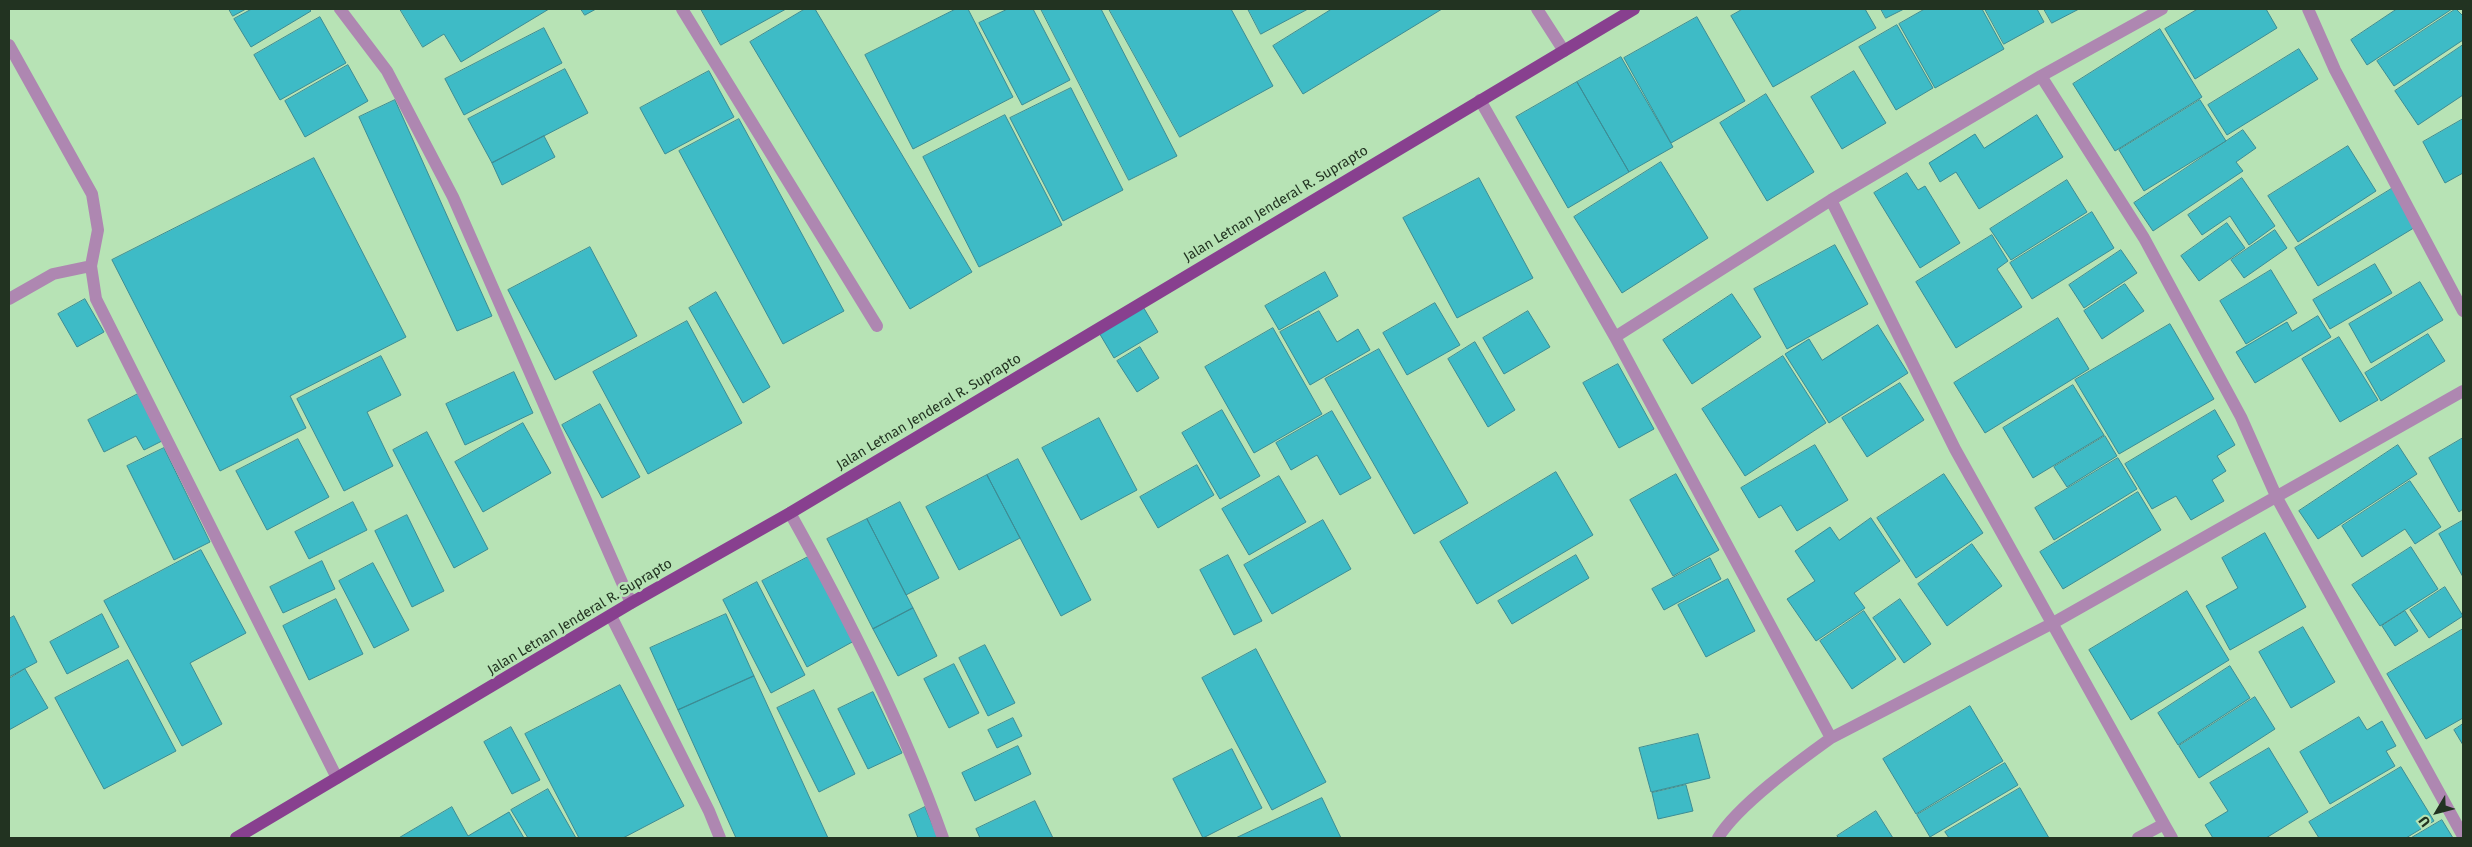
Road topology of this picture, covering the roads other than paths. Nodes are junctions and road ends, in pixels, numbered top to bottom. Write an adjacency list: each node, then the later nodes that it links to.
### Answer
1 (340, 9): 20 (street)
2 (682, 9): 15 (street)
3 (1538, 9): 8 (street)
4 (1634, 9): 8 (main road, Jalan Letnan Jenderal R. Suprapto)
5 (2162, 9): 9 (street)
6 (2308, 9): 14 (street)
7 (9, 45): 12 (street)
8 (1564, 51): 10 (main road, Jalan Letnan Jenderal R. Suprapto)
9 (2041, 76): 11 (street); 18 (street)
10 (1480, 100): 16 (street); 19 (main road, Jalan Letnan Jenderal R. Suprapto)
11 (1831, 200): 16 (street); 22 (street)
12 (91, 266): 13 (street); 24 (street)
13 (9, 299)
14 (2463, 310)
15 (877, 326)
16 (1615, 337): 23 (street)
17 (2463, 391): 18 (street)
18 (2277, 498): 22 (street); 26 (street)
19 (790, 513): 20 (main road, Jalan Letnan Jenderal R. Suprapto); 29 (street)
20 (632, 603): 21 (main road, Jalan Letnan Jenderal R. Suprapto)
21 (611, 616): 24 (main road, Jalan Letnan Jenderal R. Suprapto); 28 (street)
22 (2052, 623): 23 (street); 25 (street)
23 (1831, 738): 30 (street)
24 (337, 778): 27 (main road, Jalan Letnan Jenderal R. Suprapto)
25 (2164, 824): 31 (street); 32 (street)
26 (2463, 836)
27 (236, 838)
28 (720, 838)
29 (943, 838)
30 (1718, 838)
31 (2138, 838)
32 (2172, 838)

